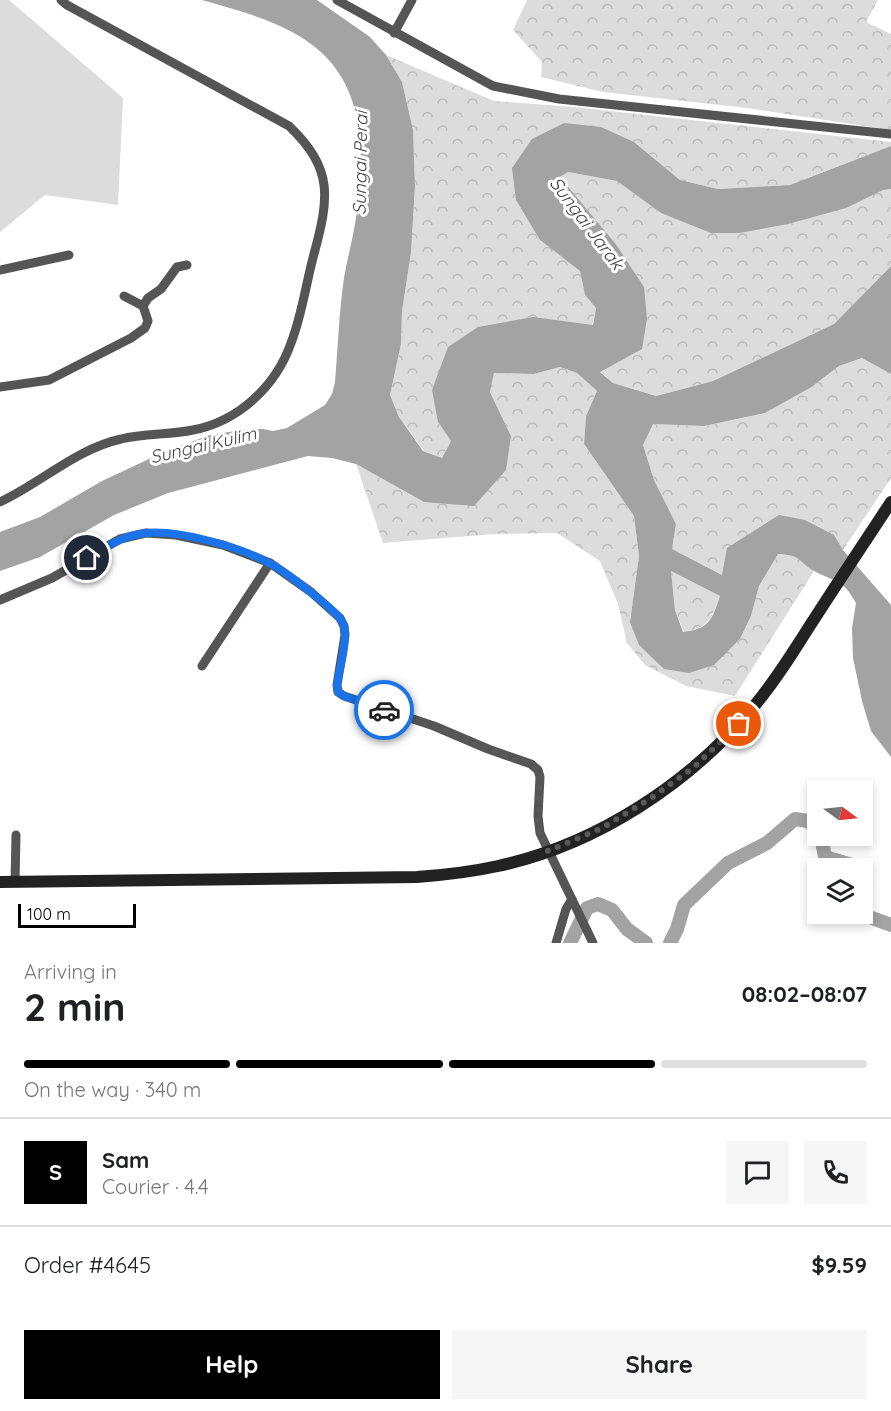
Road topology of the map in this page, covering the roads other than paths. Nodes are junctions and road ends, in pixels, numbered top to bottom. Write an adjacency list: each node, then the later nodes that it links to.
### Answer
1 (61, 0): 12 (street)
2 (338, 0): 4 (street)
3 (412, 0): 4 (street)
4 (394, 33): 5 (street)
5 (891, 135)
6 (69, 255): 8 (street)
7 (187, 266): 10 (street)
8 (0, 270)
9 (124, 296): 10 (street)
10 (143, 306): 11 (street)
11 (0, 387)
12 (0, 502)
13 (891, 502): 18 (street)
14 (270, 563): 15 (street); 16 (street); 18 (street)
15 (0, 600)
16 (202, 666)
17 (16, 835): 20 (street)
18 (548, 851): 20 (street); 21 (street)
19 (0, 882): 20 (street)
20 (15, 882)
21 (574, 902): 22 (street); 23 (street)
22 (591, 940)
23 (556, 943)

